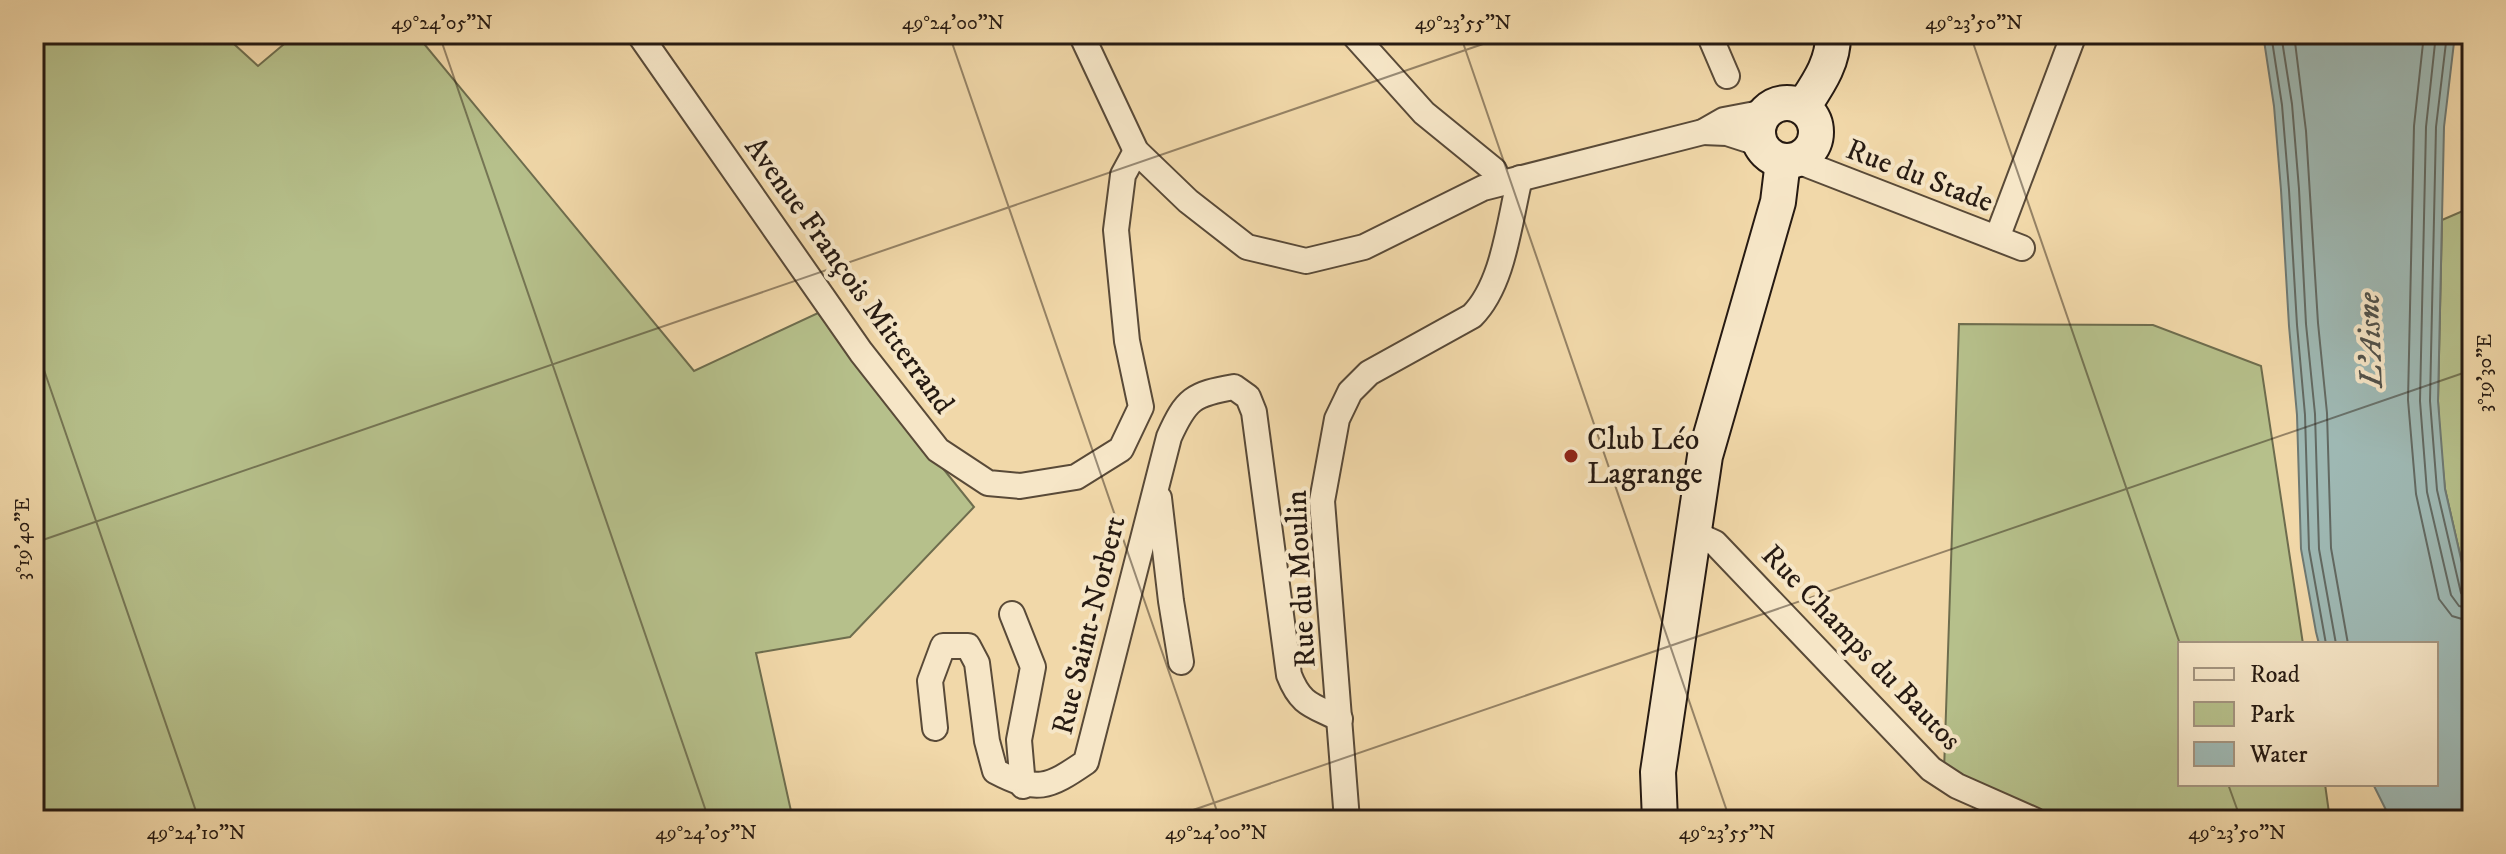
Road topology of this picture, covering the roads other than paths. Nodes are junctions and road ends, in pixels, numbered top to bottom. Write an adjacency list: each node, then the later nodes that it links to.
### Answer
1 (639, 34): 10 (street, Avenue François Mitterrand)
2 (1081, 34): 10 (street)
3 (1353, 34): 11 (street)
4 (1709, 34): 7 (street)
5 (1833, 34): 8 (main road)
6 (2074, 34): 12 (street)
7 (1727, 76)
8 (1803, 107): 9 (main road); 9 (main road)
9 (1776, 144): 11 (street); 12 (street, Rue du Stade); 15 (main road)
10 (1136, 151): 11 (street)
11 (1510, 181): 18 (street, Rue du Moulin)
12 (1997, 238): 13 (street, Rue du Stade)
13 (2022, 248)
14 (1157, 483): 17 (street, Rue Saint-Norbert); 18 (street, Rue Saint-Norbert); 20 (street, Rue Saint-Norbert)
15 (1693, 533): 22 (main road); 23 (street, Rue Champs du Bautos)
16 (1012, 614): 20 (street, Rue Saint-Norbert)
17 (1181, 662)
18 (1340, 719): 21 (street, Rue du Moulin)
19 (935, 728): 20 (street)
20 (1023, 786)
21 (1347, 820)
22 (1660, 820)
23 (2034, 820)

